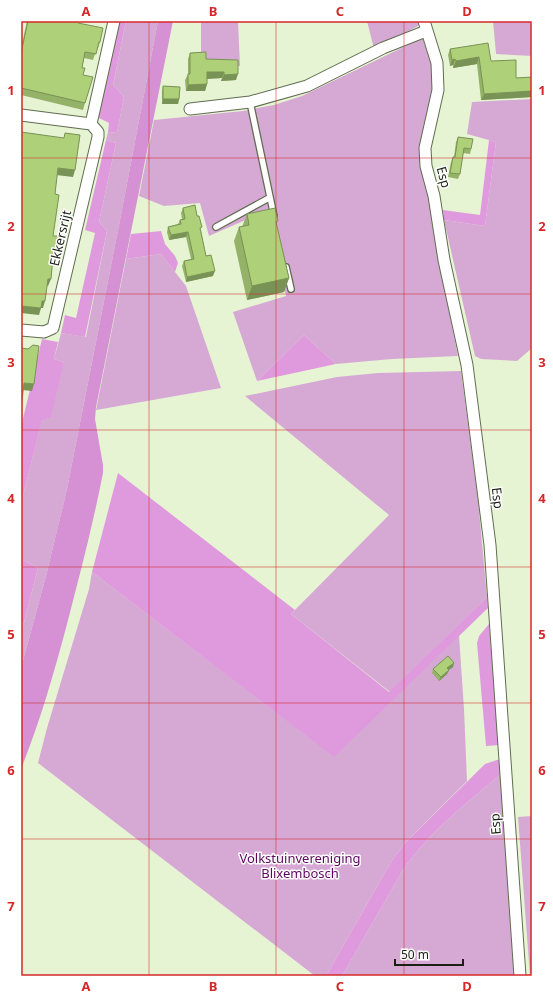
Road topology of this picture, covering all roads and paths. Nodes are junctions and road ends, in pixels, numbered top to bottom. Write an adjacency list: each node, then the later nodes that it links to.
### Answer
1 (114, 21): 6 (street)
2 (425, 26): 3 (street, Esp); 13 (street, Esp)
3 (250, 102): 4 (street, Esp); 7 (lane)
4 (190, 109)
5 (21, 115): 6 (street)
6 (91, 124): 12 (street, Ekkersrijt)
7 (269, 198): 8 (lane); 9 (lane)
8 (275, 220)
9 (216, 227)
10 (284, 258): 11 (lane)
11 (291, 289)
12 (21, 330)
13 (520, 976)

